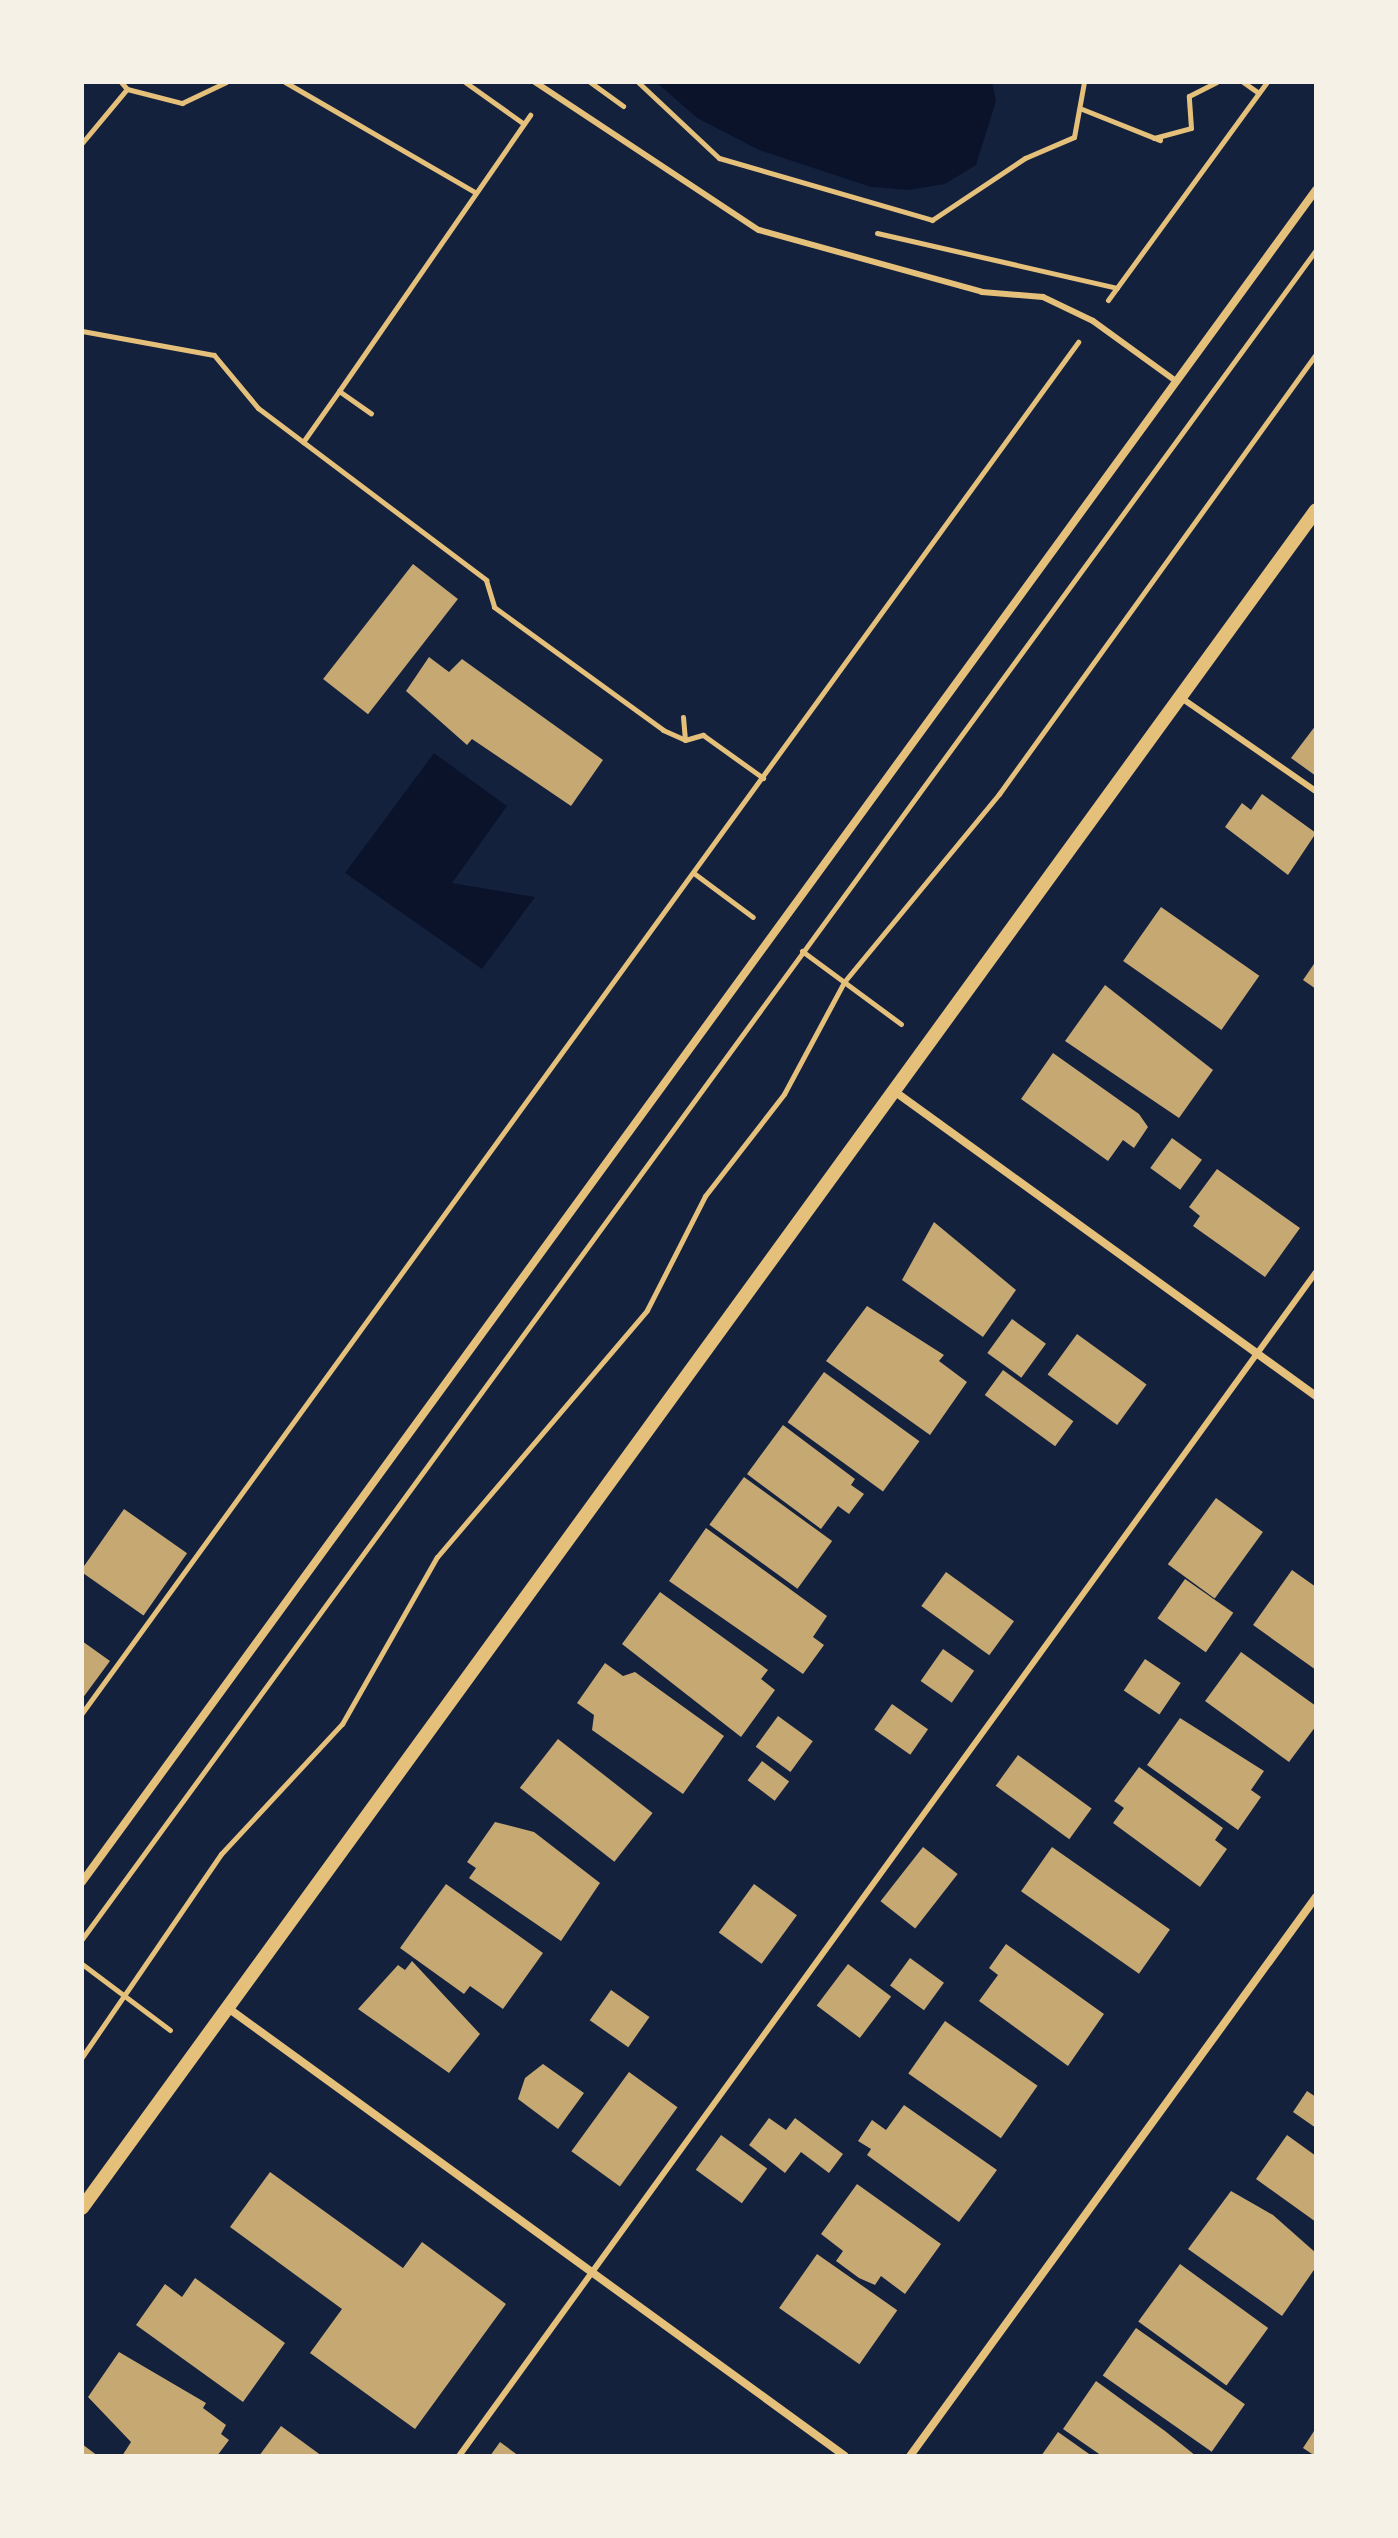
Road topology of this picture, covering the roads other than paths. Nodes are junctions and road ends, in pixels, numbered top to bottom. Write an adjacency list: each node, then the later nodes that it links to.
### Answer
1 (535, 82): 3 (lane)
2 (1316, 190): 3 (street)
3 (1176, 381): 11 (street)
4 (1316, 510): 5 (street)
5 (1180, 697): 6 (lane); 7 (street)
6 (1316, 791)
7 (894, 1091): 9 (street); 13 (street)
8 (1316, 1272): 9 (lane)
9 (1256, 1353): 10 (street); 15 (lane)
10 (1316, 1396)
11 (82, 1882)
12 (1316, 1897): 18 (street)
13 (228, 2008): 14 (street); 15 (street)
14 (82, 2208)
15 (592, 2273): 16 (lane); 17 (street)
16 (459, 2456)
17 (845, 2456)
18 (910, 2456)

